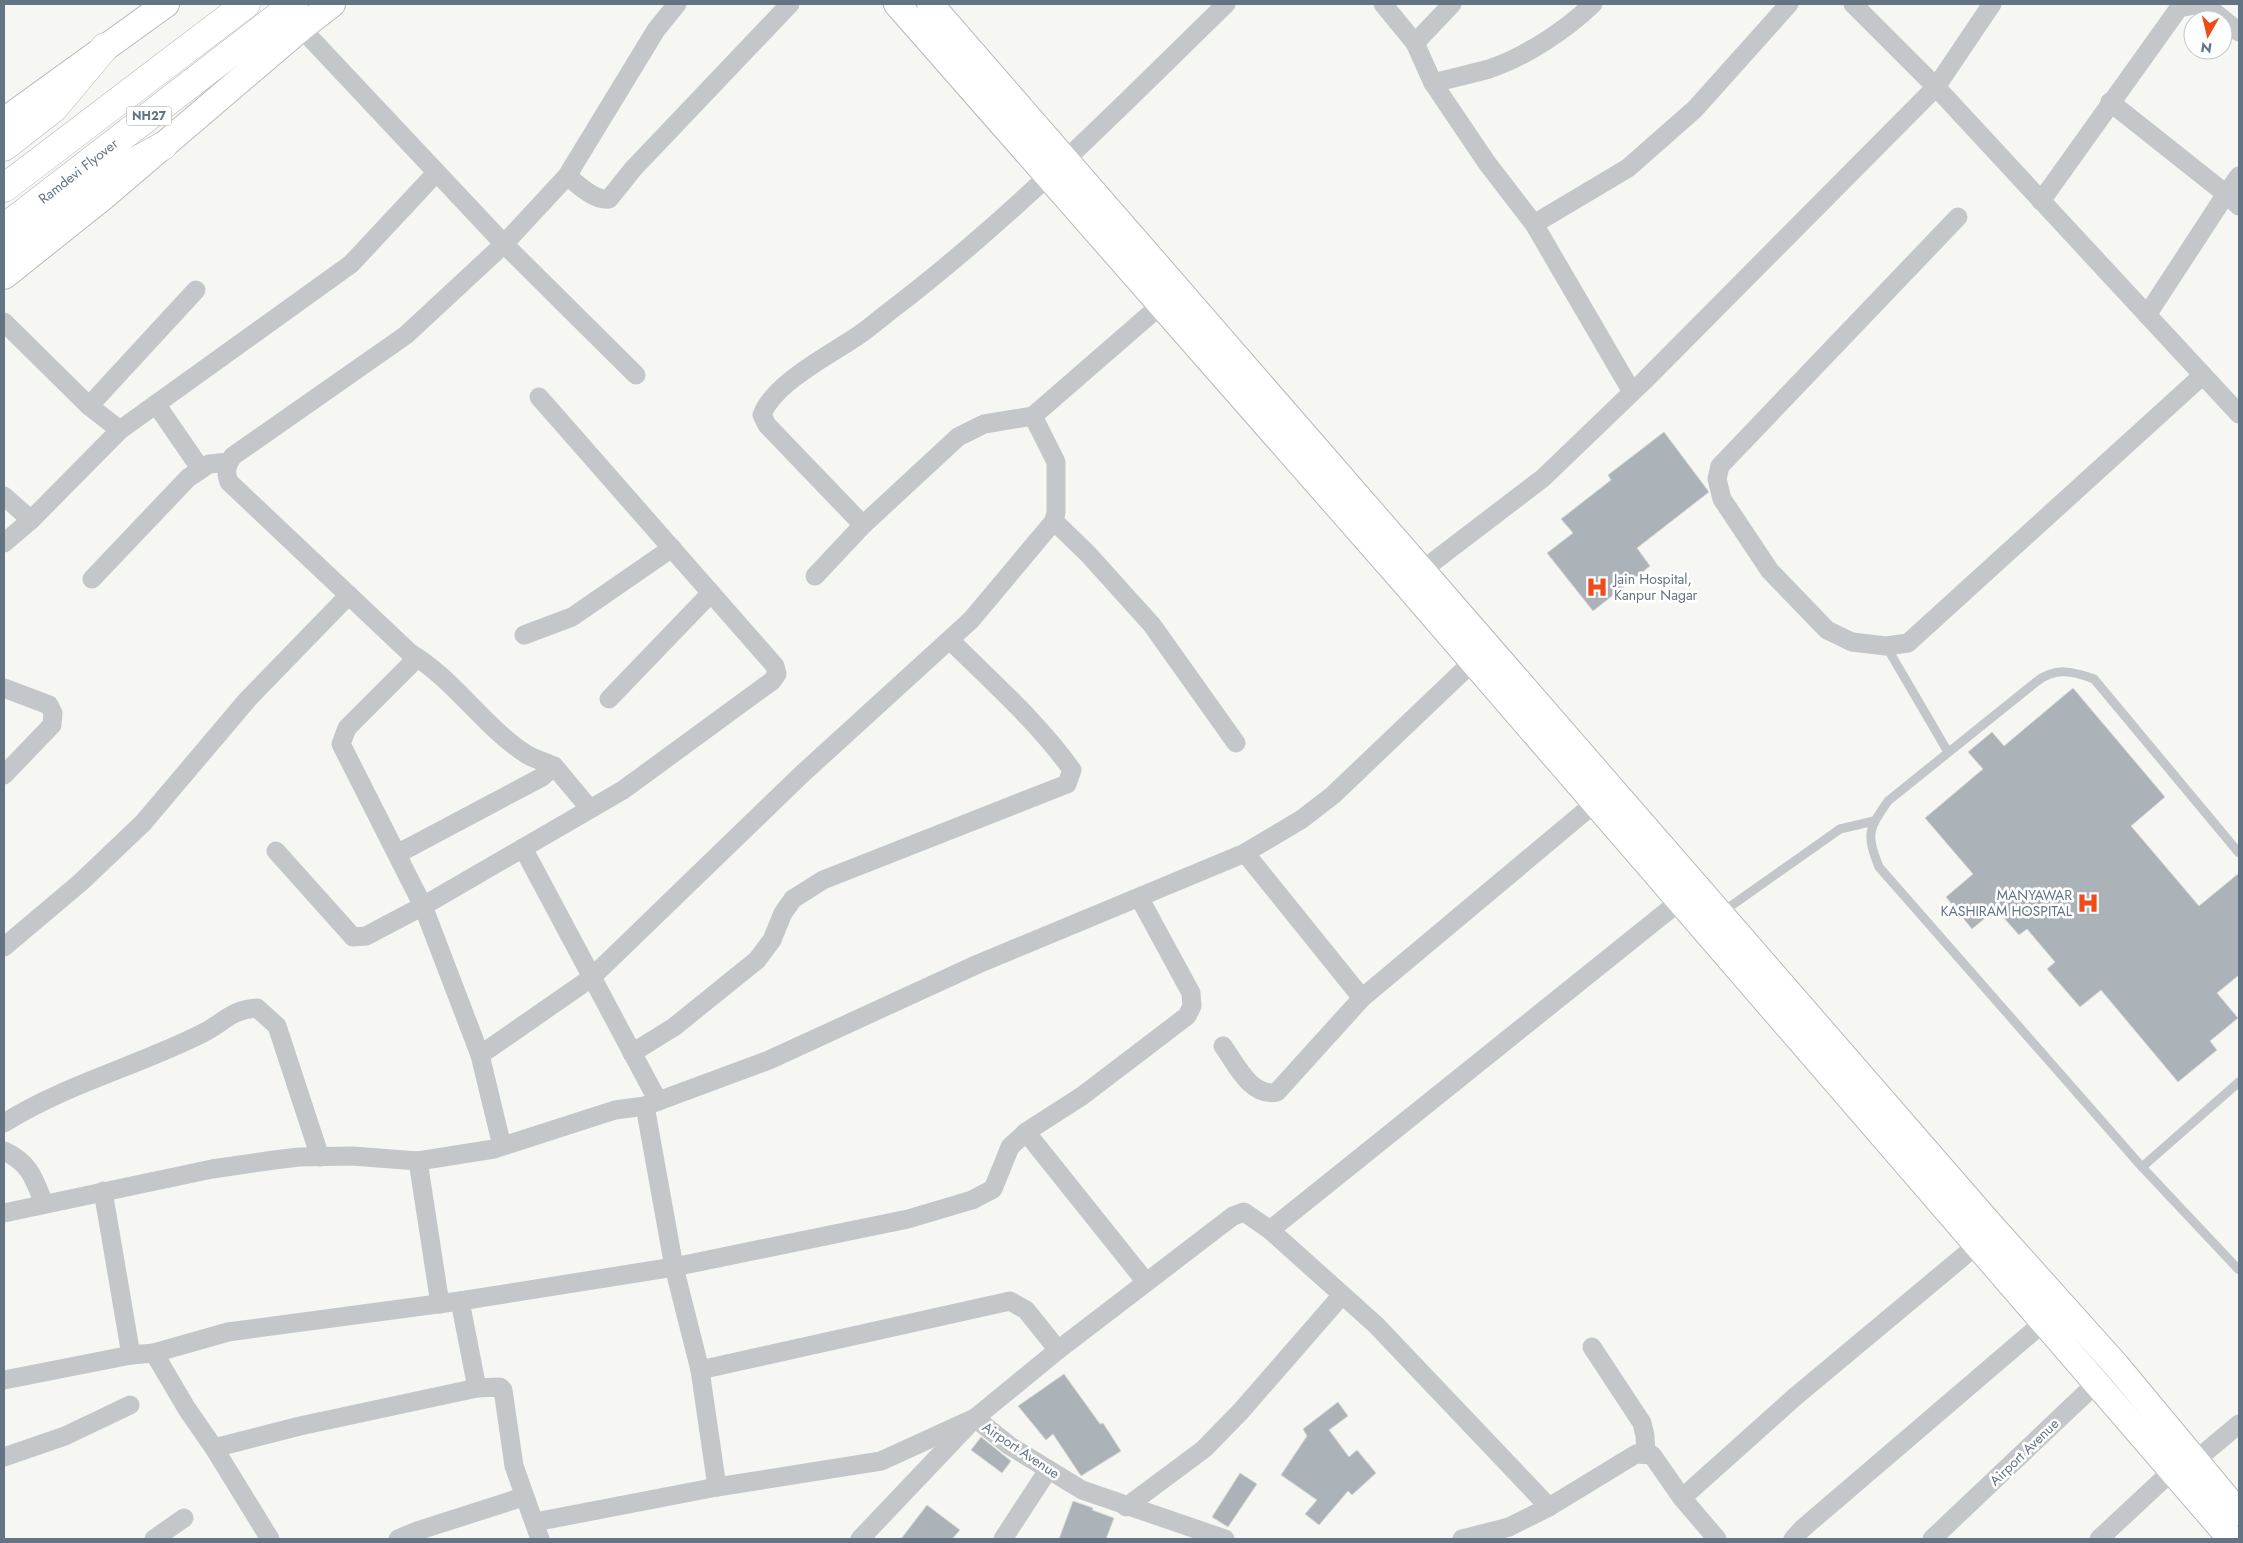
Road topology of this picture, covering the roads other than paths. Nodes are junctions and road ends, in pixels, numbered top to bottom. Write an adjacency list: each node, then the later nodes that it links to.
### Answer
1 (166, 4): 18 (main road)
2 (246, 4): 30 (highway, NH27)
3 (332, 4): 15 (main road)
4 (677, 4): 27 (street)
5 (790, 4): 27 (street)
6 (897, 4): 29 (main road)
7 (1226, 4): 25 (street)
8 (1383, 4): 17 (street)
9 (1452, 4): 17 (street)
10 (1593, 4): 19 (street)
11 (1789, 4): 34 (street)
12 (1853, 4): 20 (street)
13 (1992, 4): 20 (street)
14 (938, 7): 25 (main road)
15 (298, 16): 24 (main road); 26 (street); 35 (highway, Ramdevi Flyover / NH27)
16 (2239, 32): 21 (street)
17 (1415, 44): 19 (street)
18 (106, 47): 22 (main road); 23 (highway)
19 (1433, 83): 34 (street)
20 (1936, 87): 32 (street); 45 (street)
21 (2110, 102): 31 (street); 32 (street)
22 (4, 121)
23 (4, 146)
24 (163, 146): 37 (highway); 38 (main road)
25 (1067, 160): 29 (street); 61 (main road)
26 (436, 173): 36 (street); 47 (street)
27 (567, 176): 36 (street)
28 (2239, 176): 31 (street)
29 (1048, 178): 40 (main road); 57 (street)
30 (4, 188)
31 (2232, 200): 41 (street)
32 (2041, 201): 41 (street)
33 (1958, 217): 67 (street)
34 (1534, 224): 45 (street)
35 (4, 228)
36 (504, 244): 43 (street); 52 (street)
37 (4, 253)
38 (4, 276)
39 (196, 290): 48 (street)
40 (1162, 304): 50 (street); 61 (main road)
41 (2147, 315): 44 (street)
42 (4, 322): 48 (street)
43 (636, 375)
44 (2203, 375): 49 (street); 67 (street)
45 (1632, 392): 61 (street)
46 (539, 396): 59 (street)
47 (156, 404): 51 (street); 53 (street)
48 (88, 406): 51 (street)
49 (2239, 414)
50 (1033, 416): 56 (street); 57 (street)
51 (120, 430): 55 (street)
52 (229, 462): 53 (street); 64 (street)
53 (200, 468): 62 (street)
54 (4, 496): 55 (street)
55 (32, 520): 58 (street)
56 (1054, 521): 66 (street); 72 (street)
57 (863, 525): 60 (street)
58 (4, 543)
59 (672, 548): 63 (street); 65 (street)
60 (815, 576)
61 (1414, 577): 69 (main road)
62 (92, 579)
63 (711, 594): 71 (street); 77 (street)
64 (349, 595): 68 (street); 88 (street)
65 (524, 635)
66 (950, 640): 89 (street); 92 (street)
67 (1886, 646): 73 (lane)
68 (410, 653): 74 (street); 83 (street)
69 (1481, 654): 76 (main road); 81 (street); 87 (main road)
70 (4, 688): 75 (street)
71 (609, 699)
72 (1236, 744)
73 (1948, 752): 78 (lane); 82 (lane)
74 (554, 766): 77 (street); 83 (street)
75 (4, 775)
76 (1596, 803): 85 (main road); 90 (street)
77 (590, 810): 79 (street)
78 (1874, 821): 87 (lane); 102 (lane)
79 (523, 848): 86 (street); 89 (street)
80 (276, 851): 86 (street)
81 (1245, 853): 84 (street); 90 (street)
82 (2239, 853)
83 (397, 854): 86 (street)
84 (1140, 899): 95 (street); 97 (street)
85 (1680, 901): 106 (street); 107 (main road)
86 (423, 906): 93 (street)
87 (1721, 913): 119 (main road)
88 (4, 946)
89 (591, 978): 92 (street); 93 (street)
90 (1362, 998): 91 (street)
91 (1222, 1046)
92 (632, 1053): 95 (street)
93 (480, 1055): 98 (street)
94 (2239, 1082): 102 (lane)
95 (652, 1104): 98 (street); 108 (street)
96 (4, 1123): 100 (street)
97 (1026, 1132): 108 (street); 110 (street)
98 (502, 1146): 101 (street)
99 (4, 1151): 104 (street)
100 (320, 1157): 101 (street); 103 (street)
101 (418, 1160): 113 (street)
102 (2142, 1167): 109 (lane)
103 (103, 1191): 104 (street); 118 (street)
104 (44, 1204): 105 (street)
105 (4, 1213)
106 (1270, 1230): 110 (street); 111 (street)
107 (1977, 1245): 114 (main road); 135 (street)
108 (674, 1267): 112 (street); 120 (street)
109 (2239, 1270)
110 (1146, 1282): 116 (street)
111 (1342, 1295): 136 (street); 137 (street)
112 (460, 1301): 113 (street); 123 (street)
113 (440, 1304): 117 (street)
114 (2044, 1322): 122 (main road); 150 (street)
115 (1592, 1347): 128 (street)
116 (1058, 1350): 120 (street); 125 (street)
117 (154, 1354): 118 (street); 127 (street)
118 (131, 1355): 121 (street)
119 (2116, 1365): 122 (street, Airport Avenue); 130 (main road)
120 (700, 1370): 133 (street)
121 (4, 1380)
122 (2096, 1383): 132 (main road); 151 (street, Airport Avenue)
123 (477, 1388): 127 (street); 134 (street)
124 (130, 1405): 129 (street)
125 (975, 1418): 131 (street, Airport Avenue); 133 (street); 145 (street, Airport Avenue)
126 (2239, 1424): 130 (street)
127 (214, 1448): 143 (street)
128 (1646, 1453): 135 (street); 137 (street)
129 (4, 1457)
130 (2196, 1460): 132 (street); 138 (main road)
131 (1048, 1470): 136 (street, Airport Avenue); 146 (street)
132 (2172, 1471): 152 (street); 153 (main road)
133 (717, 1488): 140 (street)
134 (523, 1497): 140 (street); 144 (street)
135 (1682, 1498): 149 (street)
136 (1126, 1507): 141 (street, Airport Avenue)
137 (1549, 1507): 148 (street)
138 (2239, 1513)
139 (184, 1518): 142 (street)
140 (538, 1531)
141 (1204, 1536): 147 (street, Airport Avenue)
142 (154, 1539)
143 (270, 1539)
144 (398, 1539)
145 (860, 1539)
146 (1003, 1539)
147 (1225, 1539)
148 (1462, 1539)
149 (1717, 1539)
150 (1793, 1539)
151 (1932, 1539)
152 (2099, 1539)
153 (2231, 1539)

